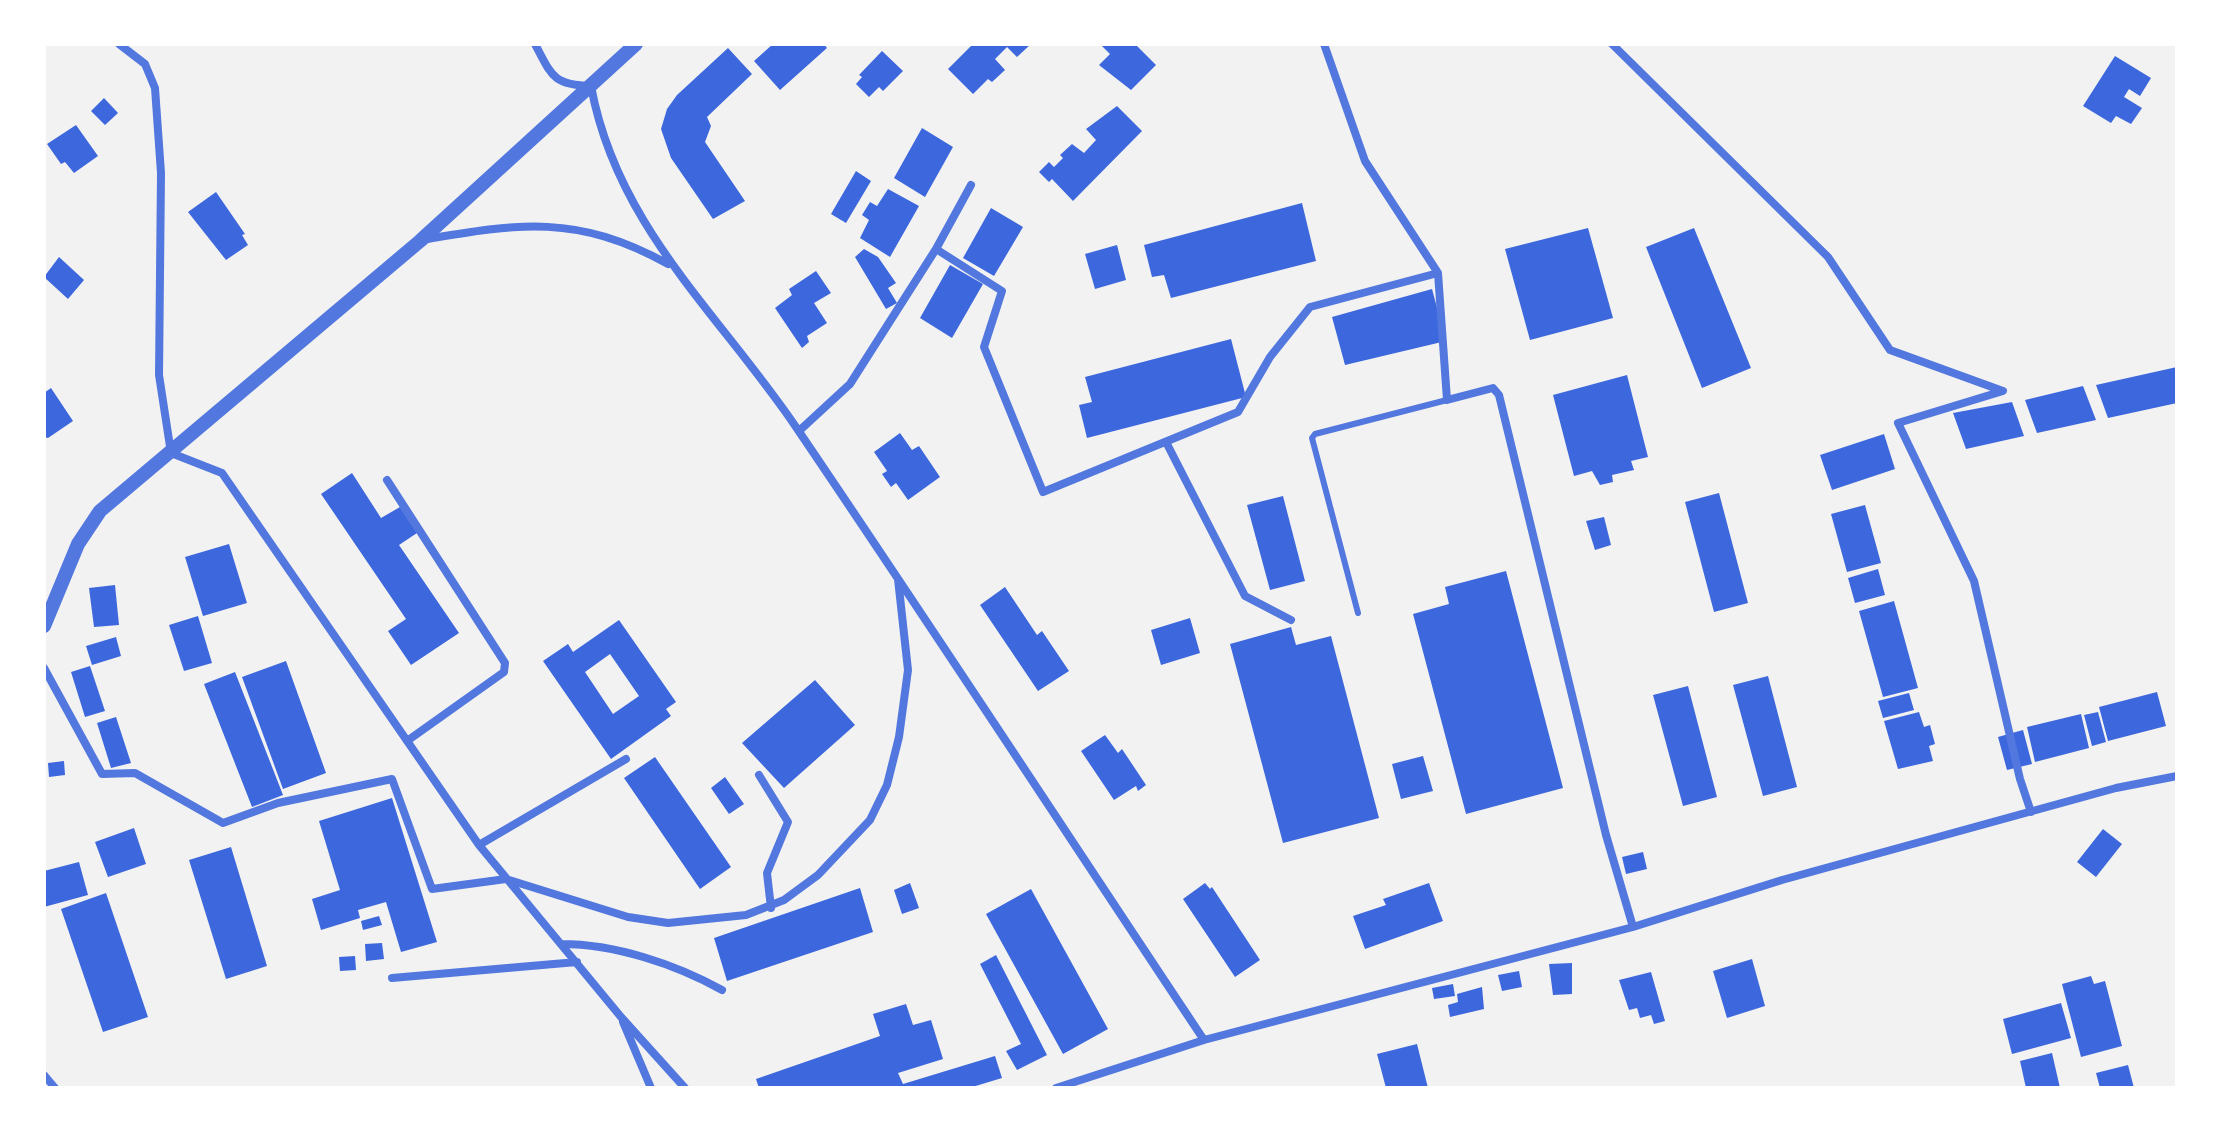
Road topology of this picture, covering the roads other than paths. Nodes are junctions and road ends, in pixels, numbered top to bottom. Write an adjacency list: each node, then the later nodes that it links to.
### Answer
1 (119, 44): 15 (street)
2 (535, 44): 6 (street)
3 (636, 44): 6 (street)
4 (1324, 44): 11 (street)
5 (1612, 44): 26 (street)
6 (591, 86): 8 (street); 10 (street)
7 (971, 185): 9 (street)
8 (420, 241): 10 (street); 15 (street)
9 (936, 249): 13 (street); 14 (street)
10 (672, 266): 13 (street)
11 (1438, 273): 12 (street); 14 (street)
12 (1447, 400): 18 (lane); 30 (street)
13 (799, 431): 17 (street)
14 (1166, 442): 19 (street)
15 (171, 453): 20 (street); 22 (street)
16 (387, 480): 22 (street)
17 (898, 579): 29 (street); 36 (street)
18 (1358, 613)
19 (1291, 620)
20 (44, 626)
21 (44, 668): 28 (street)
22 (407, 741): 27 (street)
23 (626, 759): 27 (street)
24 (759, 775): 29 (street)
25 (2177, 776): 26 (street)
26 (2031, 812): 30 (street)
27 (479, 845): 28 (street)
28 (506, 879): 29 (street); 31 (street)
29 (771, 908)
30 (1633, 927): 36 (street)
31 (561, 944): 32 (street); 34 (street)
32 (577, 962): 33 (street); 35 (street)
33 (392, 978)
34 (722, 990)
35 (621, 1017): 39 (street); 40 (street)
36 (1204, 1040): 41 (street)
37 (44, 1075): 38 (street)
38 (55, 1088)
39 (651, 1088)
40 (685, 1088)
41 (1056, 1088)

